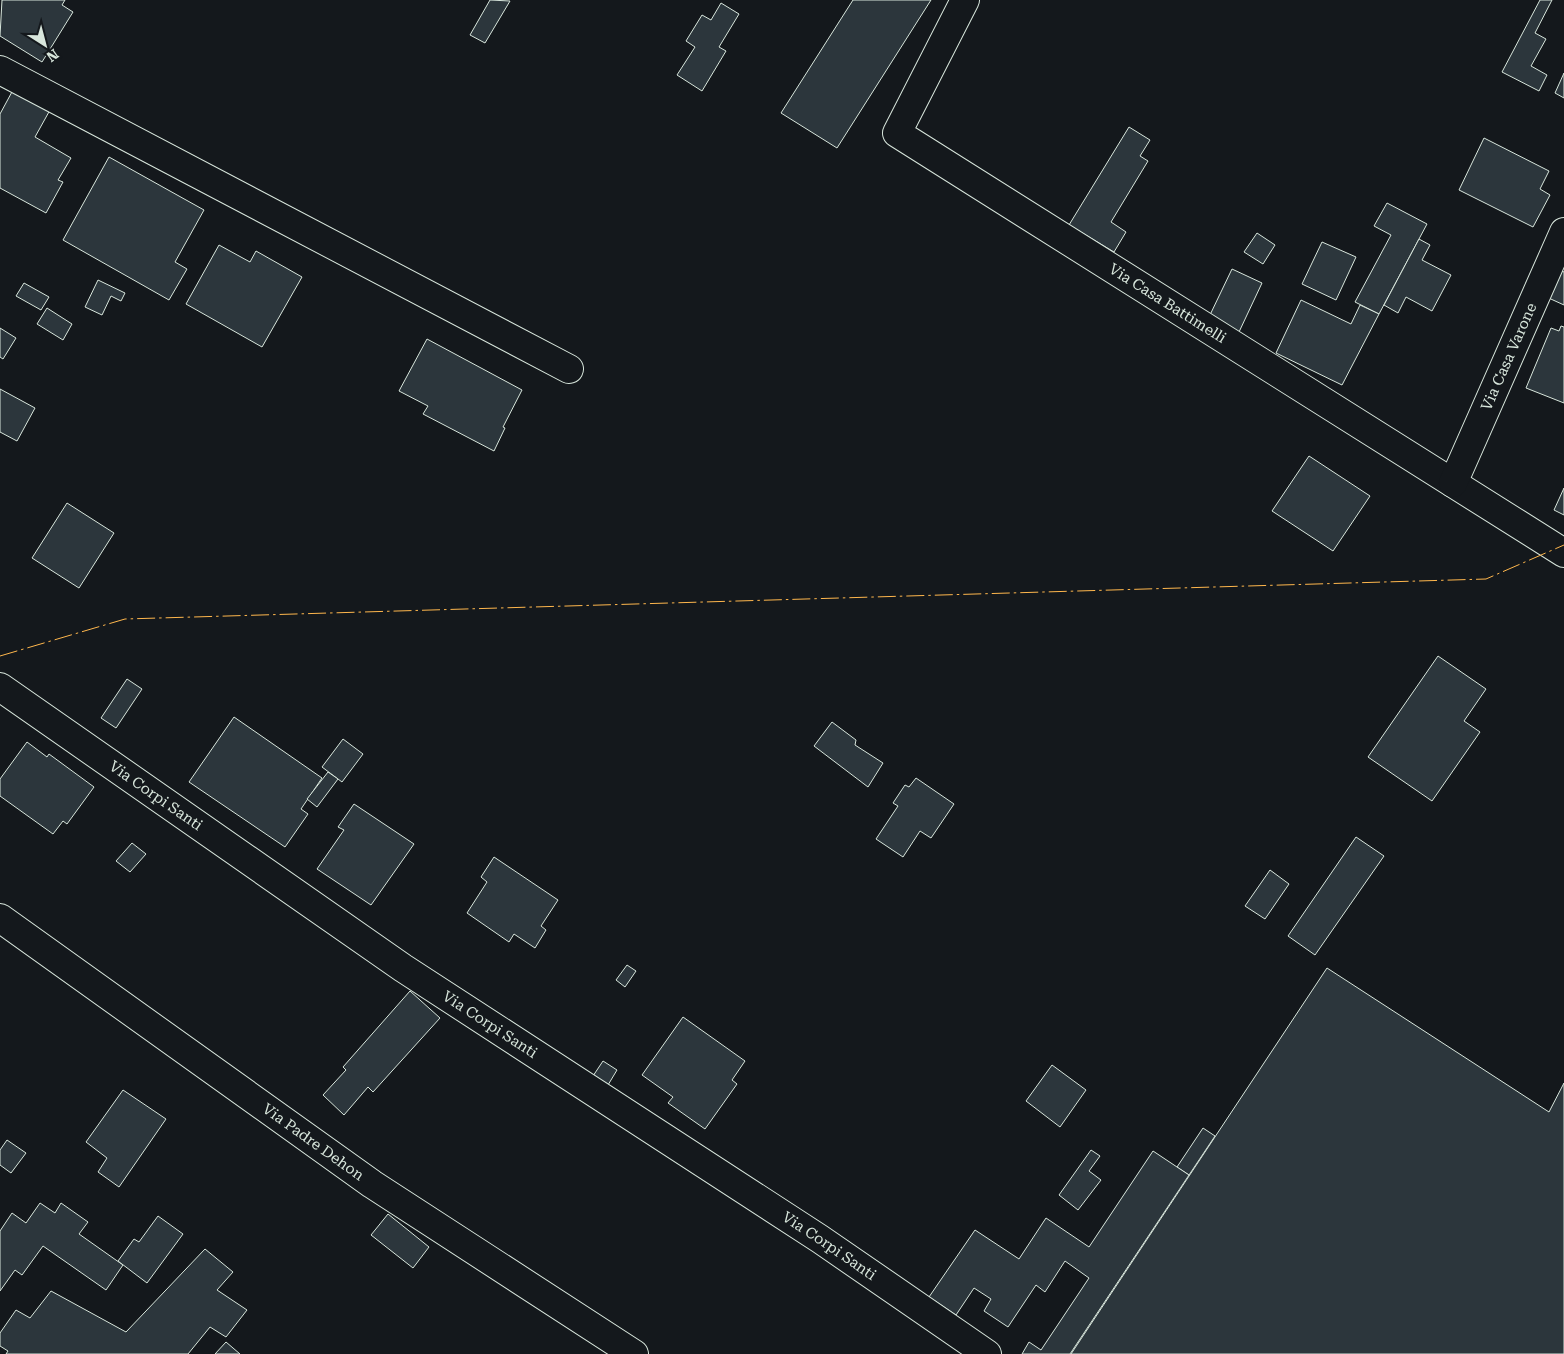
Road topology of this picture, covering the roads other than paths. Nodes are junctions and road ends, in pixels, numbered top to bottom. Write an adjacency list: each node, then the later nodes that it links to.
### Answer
1 (964, 0): 5 (street, Via Casa Battimelli)
2 (0, 70): 4 (street)
3 (1564, 232): 5 (street, Via Casa Varone)
4 (569, 369)
5 (1453, 483): 6 (street, Via Casa Battimelli)
6 (1564, 553)
7 (0, 686): 10 (street, Via Corpi Santi)
8 (0, 918): 9 (street, Via Padre Dehon)
9 (634, 1354)
10 (987, 1354)

